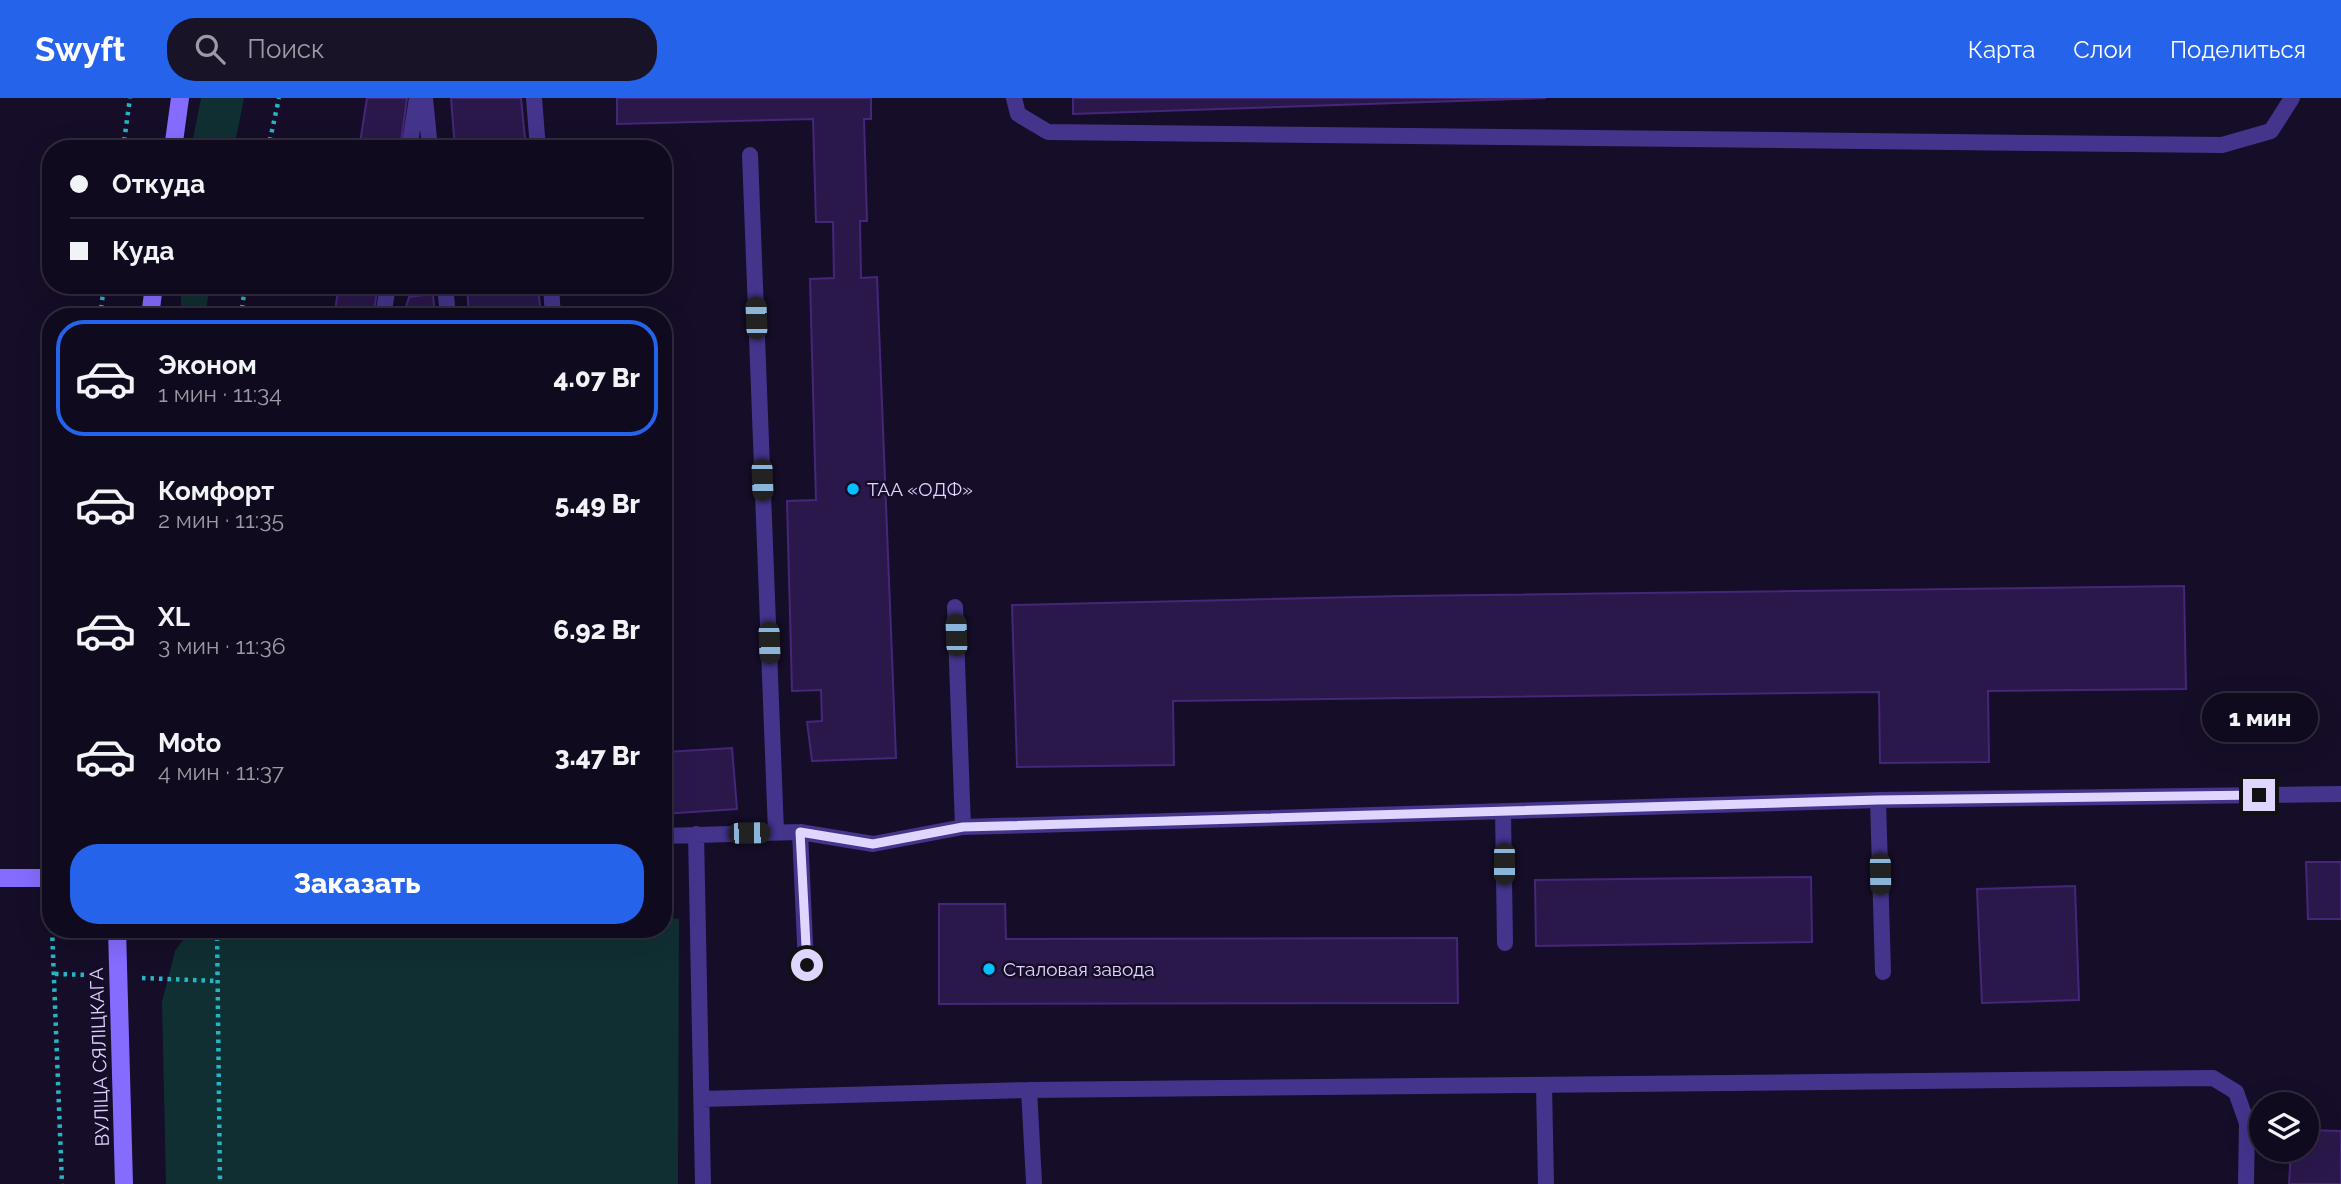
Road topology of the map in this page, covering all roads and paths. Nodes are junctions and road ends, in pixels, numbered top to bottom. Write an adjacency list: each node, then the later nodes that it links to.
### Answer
1 (130, 98): 9 (path)
2 (180, 98): 10 (main road)
3 (279, 98): 11 (path)
4 (417, 98): 12 (lane)
5 (425, 98): 13 (lane)
6 (534, 98): 14 (lane)
7 (1014, 98): 8 (lane)
8 (2292, 98)
9 (124, 140)
10 (174, 140)
11 (270, 140)
12 (410, 140)
13 (429, 140)
14 (537, 140)
15 (750, 155): 21 (lane)
16 (955, 607): 20 (lane)
17 (2341, 794): 18 (lane)
18 (1878, 800): 19 (lane); 32 (lane)
19 (1503, 811): 20 (lane); 30 (lane)
20 (963, 827): 22 (lane)
21 (776, 832): 22 (lane); 23 (lane)
22 (800, 832): 31 (lane)
23 (696, 834): 24 (lane); 35 (lane)
24 (672, 835)
25 (0, 878): 26 (main road)
26 (42, 878)
27 (52, 938): 37 (path)
28 (117, 938): 38 (main road, ВУЛІЦА СЯЛІЦКАГА)
29 (217, 938): 39 (path)
30 (1504, 943)
31 (807, 965)
32 (1883, 972)
33 (1544, 1085): 34 (lane); 41 (lane); 42 (lane)
34 (1029, 1090): 35 (lane); 36 (lane)
35 (702, 1099): 40 (lane)
36 (1034, 1182)
37 (62, 1184)
38 (124, 1184)
39 (220, 1184)
40 (703, 1184)
41 (1546, 1184)
42 (2246, 1184)

